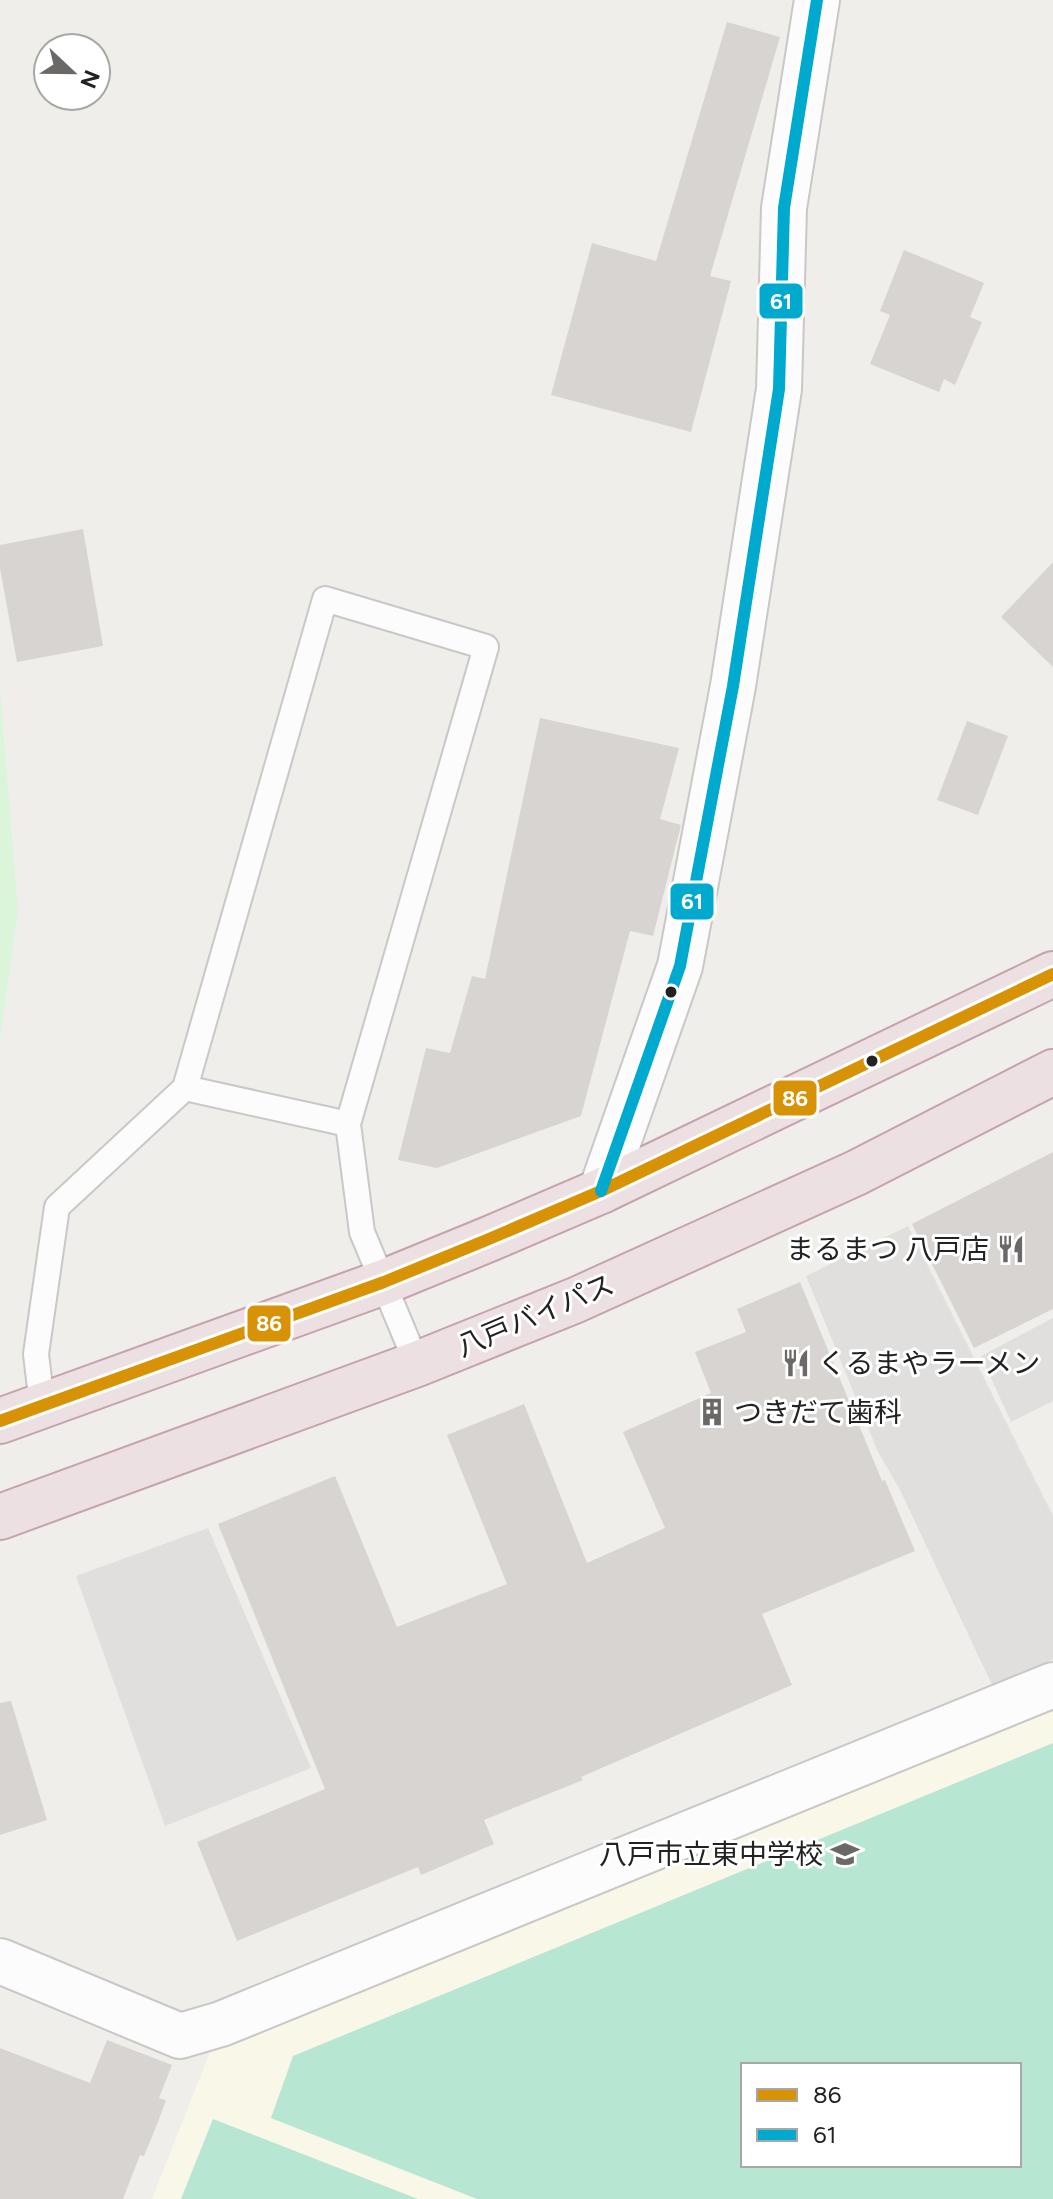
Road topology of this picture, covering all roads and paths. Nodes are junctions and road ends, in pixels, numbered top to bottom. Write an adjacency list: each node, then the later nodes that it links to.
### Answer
1 (817, 0): 6 (street)
2 (1053, 974): 6 (highway)
3 (1053, 1072): 8 (highway, 八戸バイパス)
4 (185, 1088): 5 (lane); 5 (lane); 9 (lane)
5 (348, 1124): 7 (lane)
6 (601, 1191): 7 (highway)
7 (384, 1282): 8 (lane); 9 (highway)
8 (417, 1364): 11 (highway, 八戸バイパス)
9 (42, 1405): 10 (highway)
10 (0, 1421)
11 (0, 1517)
12 (1053, 1685): 13 (street)
13 (0, 1961)

